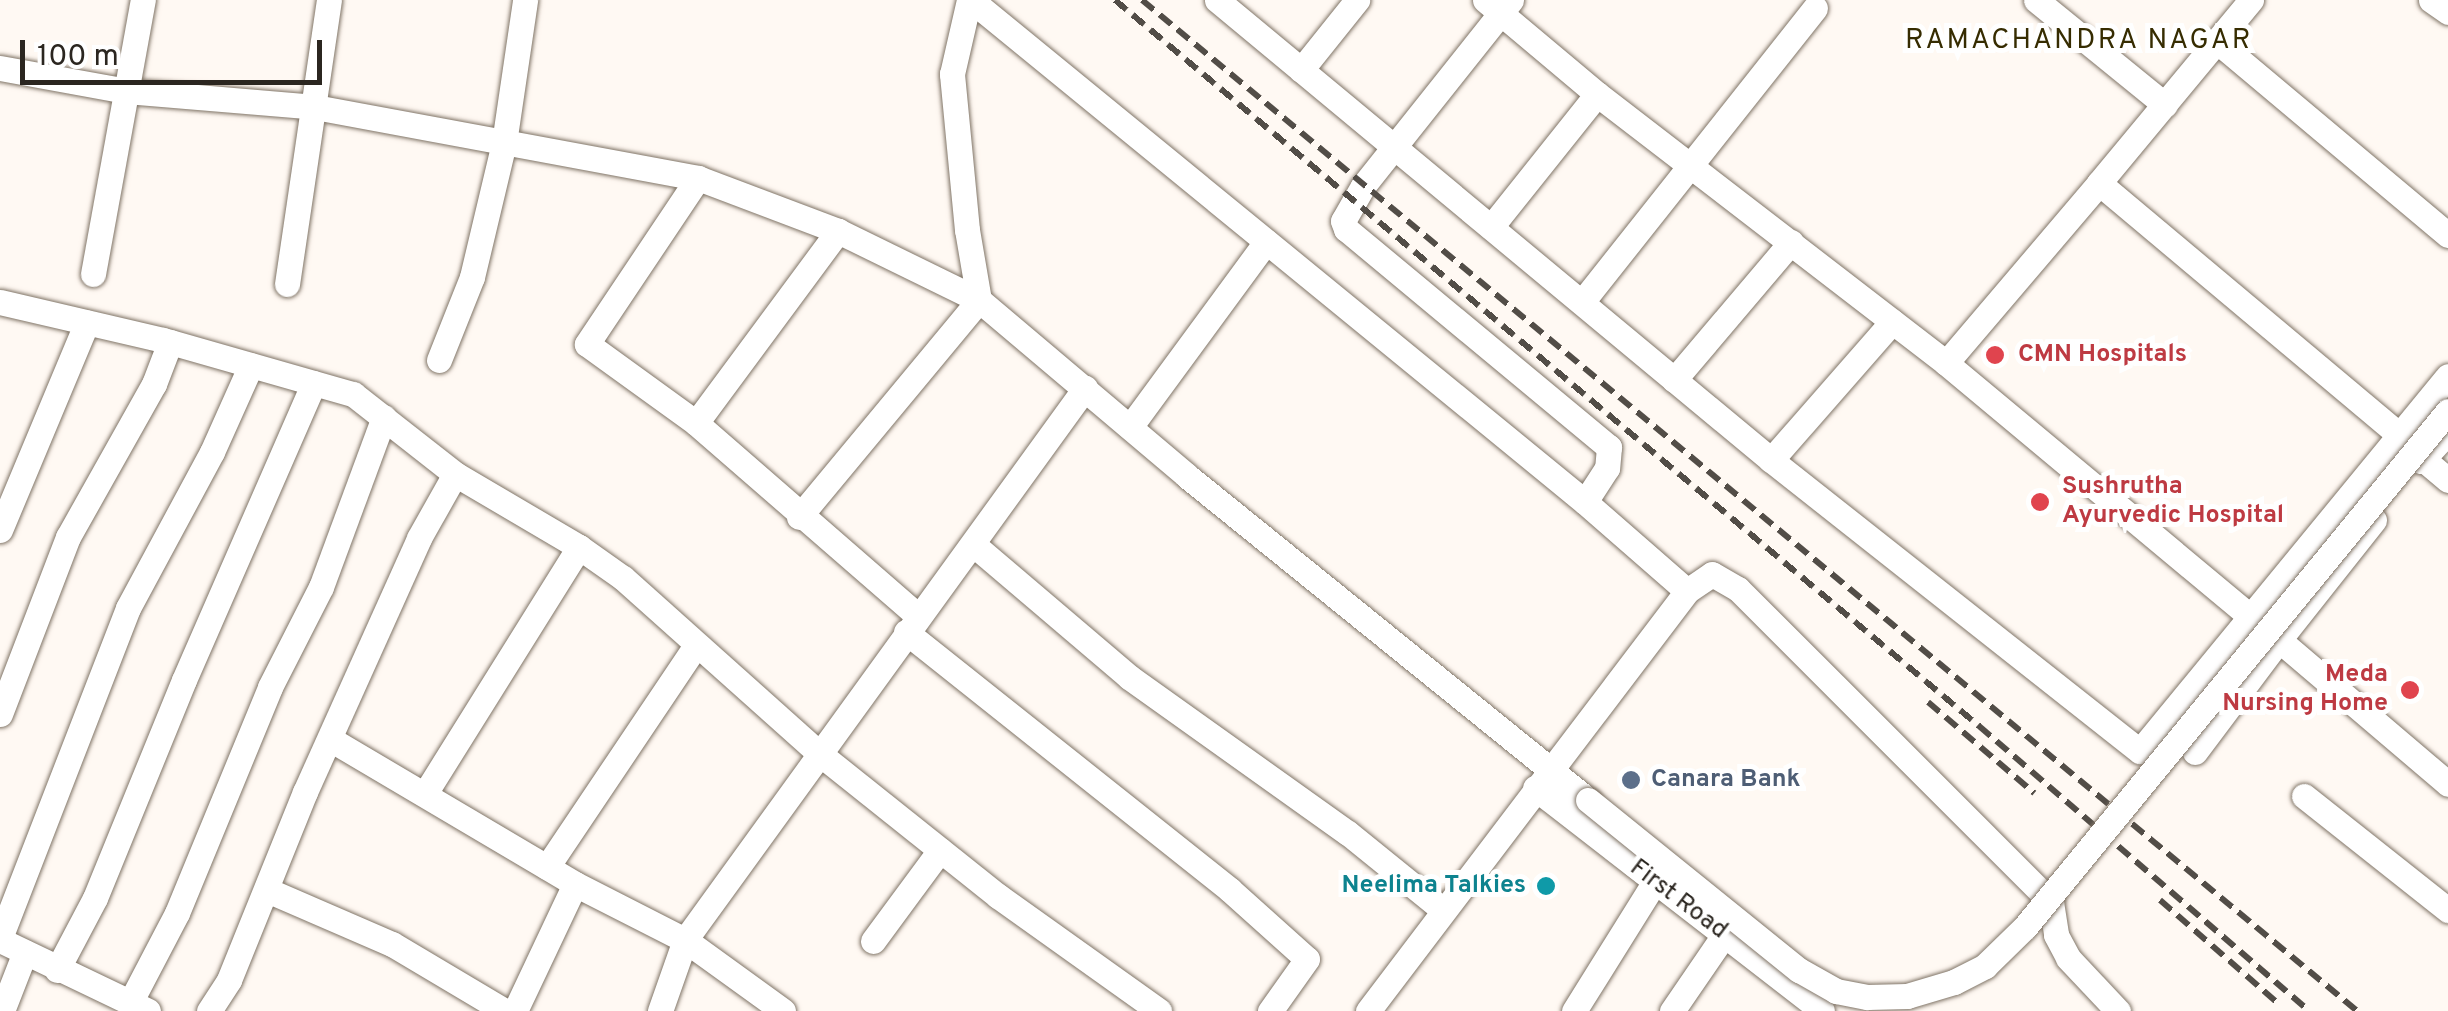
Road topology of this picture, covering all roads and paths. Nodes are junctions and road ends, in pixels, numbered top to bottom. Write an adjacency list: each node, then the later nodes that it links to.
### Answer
1 (143, 0): 16 (street)
2 (328, 0): 19 (street)
3 (525, 0): 20 (street)
4 (970, 0): 28 (street); 32 (street)
5 (1217, 0): 15 (street)
6 (1357, 0): 15 (street)
7 (2036, 0): 18 (street)
8 (2251, 0): 13 (street)
9 (2432, 0): 12 (street)
10 (1499, 4): 17 (street); 21 (street)
11 (1814, 8): 22 (street)
12 (2448, 12)
13 (2219, 43): 18 (street); 27 (street)
14 (0, 68): 16 (street)
15 (1301, 70): 21 (street)
16 (126, 91): 19 (street); 30 (street)
17 (1597, 94): 22 (street); 25 (street)
18 (2165, 106): 24 (street)
19 (315, 107): 20 (street); 31 (street)
20 (504, 143): 23 (street); 38 (street)
21 (1392, 149): 25 (street); 55 (street)
22 (1692, 166): 29 (street); 34 (street)
23 (698, 178): 26 (street); 47 (street)
24 (2098, 183): 39 (street); 50 (street)
25 (1491, 227): 34 (street)
26 (838, 231): 32 (street); 47 (street)
27 (2448, 235)
28 (1266, 242): 48 (street); 55 (street)
29 (1790, 242): 36 (street); 42 (street)
30 (93, 274)
31 (287, 284)
32 (979, 300): 44 (street); 56 (street)
33 (0, 302): 35 (street)
34 (1582, 302): 42 (street)
35 (87, 322): 37 (street); 57 (street)
36 (1892, 322): 39 (street); 52 (street)
37 (170, 342): 40 (street); 65 (street)
38 (439, 360)
39 (1946, 363): 61 (street)
40 (251, 365): 43 (street); 81 (street)
41 (2448, 376): 50 (street)
42 (1674, 380): 52 (street)
43 (314, 383): 46 (street); 85 (street)
44 (1085, 388): 48 (street); 58 (street)
45 (2448, 410): 69 (street, bridge)
46 (384, 418): 53 (street); 86 (street)
47 (696, 423): 56 (street)
48 (1130, 427): 69 (street)
49 (2448, 432): 51 (street)
50 (2398, 434): 61 (street)
51 (2423, 459): 54 (street); 63 (street)
52 (1771, 460): 61 (street)
53 (455, 474): 59 (street); 66 (street)
54 (2448, 480)
55 (1585, 502): 60 (street)
56 (799, 517): 62 (street)
57 (0, 530)
58 (973, 544): 62 (street); 78 (street)
59 (579, 546): 64 (street); 71 (street)
60 (1686, 591): 69 (street); 99 (street)
61 (2251, 616): 63 (street)
62 (912, 624): 68 (street); 94 (street)
63 (2279, 640): 67 (street); 70 (street)
64 (696, 644): 68 (street); 74 (street)
65 (0, 714)
66 (330, 739): 71 (street); 77 (street)
67 (2195, 752)
68 (820, 754): 73 (street); 82 (street)
69 (1541, 779): 75 (street, First Road); 78 (street)
70 (2448, 784)
71 (426, 792): 74 (street)
72 (2304, 796): 79 (street)
73 (940, 850): 83 (street); 93 (street)
74 (547, 867): 76 (street)
75 (1654, 883): 80 (street, First Road); 96 (street)
76 (575, 884): 82 (street); 90 (street)
77 (267, 890): 88 (street); 89 (street)
78 (1443, 910): 95 (street)
79 (2448, 910)
80 (1724, 934): 97 (street); 98 (street, First Road)
81 (0, 939): 84 (street)
82 (686, 940): 91 (street); 92 (street)
83 (873, 941)
84 (25, 952): 85 (street); 87 (street)
85 (56, 970): 86 (street)
86 (140, 1006)
87 (2, 1011)
88 (209, 1011)
89 (505, 1011)
90 (515, 1011)
91 (660, 1011)
92 (783, 1011)
93 (1159, 1011)
94 (1270, 1011)
95 (1368, 1011)
96 (1574, 1011)
97 (1672, 1011)
98 (1822, 1011)
99 (2118, 1011)

